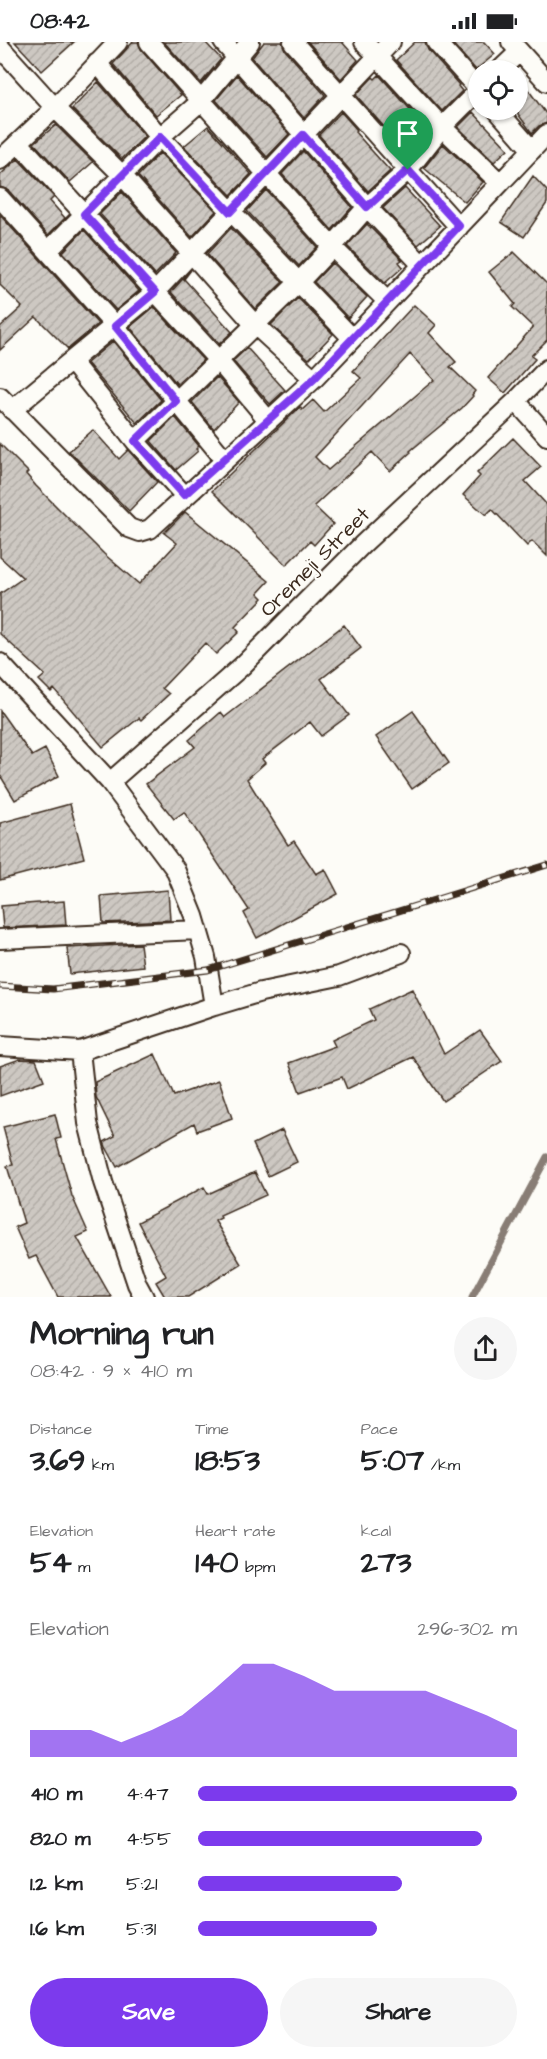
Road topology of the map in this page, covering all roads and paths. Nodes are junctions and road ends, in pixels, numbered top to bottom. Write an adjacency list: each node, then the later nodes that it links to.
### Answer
1 (117, 42): 14 (street)
2 (148, 42): 19 (street)
3 (223, 42): 11 (street)
4 (250, 42): 11 (street)
5 (293, 42): 17 (street)
6 (364, 42): 12 (street)
7 (391, 42): 12 (street)
8 (436, 42): 15 (street)
9 (0, 47): 20 (street)
10 (515, 47): 13 (street); 16 (street)
11 (237, 56): 19 (street); 24 (street)
12 (377, 57): 17 (street); 22 (street)
13 (507, 60)
14 (97, 63): 20 (street); 25 (street)
15 (468, 79)
16 (547, 82)
17 (340, 96): 24 (street); 29 (street)
18 (468, 100): 22 (street)
19 (201, 102): 25 (street); 30 (street)
20 (55, 108): 26 (street); 31 (street)
21 (505, 120): 27 (street)
22 (442, 127): 29 (street); 32 (street)
23 (547, 134): 27 (street)
24 (303, 135): 30 (street); 34 (street)
25 (160, 137): 31 (street); 35 (street)
26 (19, 143): 28 (street); 36 (street)
27 (532, 150): 32 (street)
28 (0, 160)
29 (408, 170): 34 (street); 37 (street)
30 (268, 174): 35 (street); 38 (street)
31 (122, 175): 36 (street); 40 (street)
32 (500, 183): 37 (street)
33 (0, 198): 39 (street)
34 (367, 207): 38 (street); 41 (street)
35 (230, 212): 40 (street); 42 (street)
36 (84, 214): 39 (street); 43 (street)
37 (459, 226): 41 (street)
38 (332, 248): 42 (street); 44 (street)
39 (48, 251): 46 (street)
40 (190, 253): 43 (street); 45 (street)
41 (422, 265): 44 (street)
42 (298, 283): 45 (street); 47 (street)
43 (155, 292): 46 (street); 48 (street)
44 (387, 301): 47 (street)
45 (254, 324): 48 (street); 51 (street)
46 (115, 326): 49 (street); 52 (street)
47 (352, 338): 51 (street)
48 (218, 359): 52 (street); 55 (street)
49 (71, 361): 54 (street); 57 (street)
50 (547, 369): 53 (street, Oremeji Street)
51 (314, 379): 55 (street)
52 (176, 401): 57 (street); 58 (street)
53 (516, 401): 56 (street); 61 (street, Oremeji Street)
54 (6, 404): 59 (street)
55 (268, 420): 58 (street)
56 (547, 436)
57 (135, 441): 59 (street)
58 (225, 460): 59 (street)
59 (184, 495)
60 (0, 663): 61 (street)
61 (110, 782): 62 (street)
62 (198, 930): 63 (street); 65 (street)
63 (0, 939)
64 (401, 953): 65 (street)
65 (214, 1006): 67 (street)
66 (0, 1046): 67 (street)
67 (80, 1051): 68 (street)
68 (144, 1297)

